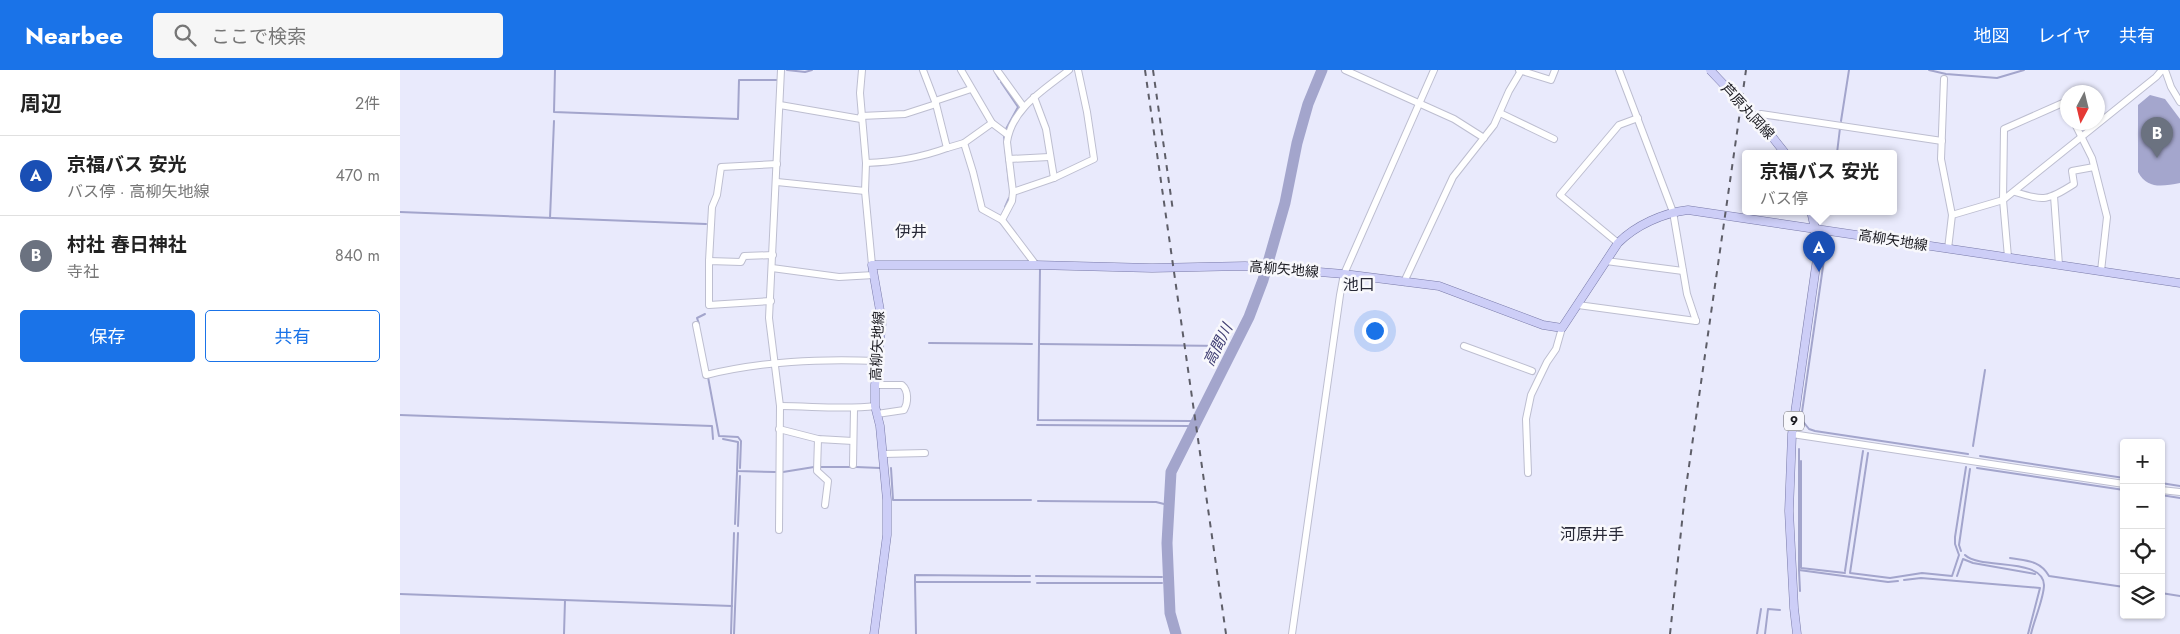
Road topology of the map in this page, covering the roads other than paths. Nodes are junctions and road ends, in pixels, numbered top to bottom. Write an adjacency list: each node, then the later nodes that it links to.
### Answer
1 (781, 70): 22 (street)
2 (862, 70): 26 (street)
3 (923, 70): 19 (street)
4 (961, 70): 16 (street)
5 (997, 70): 23 (street)
6 (1069, 70): 17 (street)
7 (1078, 70): 43 (street)
8 (1345, 70): 20 (street)
9 (1434, 70): 20 (street)
10 (1519, 70): 11 (street); 24 (street)
11 (1554, 70)
12 (1620, 70): 27 (street)
13 (1710, 70): 37 (main road, 芦原丸岡線, bridge)
14 (2164, 70): 18 (street); 31 (street)
15 (1944, 79): 34 (street)
16 (971, 89): 19 (street); 28 (street)
17 (1034, 98): 23 (street); 38 (street)
18 (2180, 102)
19 (936, 103): 26 (street); 36 (street)
20 (1419, 103): 32 (street); 67 (street)
21 (2060, 104): 49 (street)
22 (780, 105): 26 (street); 41 (street)
23 (1023, 106): 30 (street)
24 (1500, 112): 32 (street); 33 (street)
25 (1761, 114): 34 (street)
26 (861, 117): 40 (street)
27 (1638, 118): 50 (street); 55 (street)
28 (992, 124): 30 (street); 35 (street)
29 (2077, 130): 31 (street)
30 (1008, 135): 39 (street)
31 (2080, 137): 42 (street); 47 (street)
32 (1484, 138): 69 (street)
33 (1554, 139)
34 (1942, 141): 52 (street)
35 (964, 143): 36 (street); 53 (street)
36 (947, 148): 40 (street)
37 (1783, 150)
38 (1049, 157): 39 (street); 43 (street)
39 (1009, 159): 46 (street)
40 (866, 163): 45 (street)
41 (777, 164): 44 (street); 59 (street)
42 (2094, 167): 48 (street); 66 (street)
43 (1054, 178): 46 (street)
44 (777, 182): 45 (street); 57 (street)
45 (864, 191): 62 (street)
46 (1012, 192): 53 (street)
47 (2015, 192): 48 (street); 49 (street)
48 (2054, 196): 63 (street)
49 (2004, 200): 52 (street); 58 (street)
50 (1673, 212): 54 (main road, 高柳矢地線); 55 (main road, 高柳矢地線); 65 (street)
51 (1812, 215): 54 (main road, 9)
52 (1952, 215): 56 (street)
53 (1002, 220): 61 (street)
54 (1816, 229): 56 (main road, 高柳矢地線); 84 (main road, 9)
55 (1618, 243): 60 (main road, 高柳矢地線)
56 (1948, 249): 58 (main road, 高柳矢地線)
57 (773, 255): 59 (street); 64 (street)
58 (2008, 257): 63 (main road, 高柳矢地線)
59 (709, 261): 71 (street)
60 (1606, 261): 65 (street); 72 (main road, 高柳矢地線)
61 (1036, 264): 62 (main road, 高柳矢地線); 67 (main road, 高柳矢地線)
62 (872, 265): 68 (main road, 高柳矢地線)
63 (2059, 265): 66 (main road, 高柳矢地線)
64 (772, 268): 68 (street); 71 (street)
65 (1683, 271): 72 (street)
66 (2101, 271): 70 (main road, 高柳矢地線)
67 (1344, 274): 69 (main road, 高柳矢地線); 97 (street)
68 (874, 275): 76 (main road, 高柳矢地線)
69 (1404, 282): 74 (main road, 高柳矢地線)
70 (2180, 283)
71 (771, 301): 77 (street)
72 (1578, 305): 74 (main road, 高柳矢地線)
73 (696, 325): 77 (street)
74 (1562, 328): 90 (street)
75 (1464, 346): 78 (street)
76 (877, 361): 77 (street); 79 (main road, 高柳矢地線)
77 (774, 363): 80 (street)
78 (1532, 370)
79 (875, 385): 82 (main road, 高柳矢地線); 82 (street)
80 (780, 406): 81 (street); 83 (street)
81 (854, 409): 82 (street); 86 (street)
82 (876, 410): 88 (main road, 高柳矢地線)
83 (779, 430): 85 (street); 95 (street)
84 (1792, 434): 91 (street); 98 (main road, 9)
85 (818, 439): 86 (street); 94 (street)
86 (853, 441): 89 (street)
87 (925, 453): 88 (street)
88 (883, 454): 96 (main road, 高柳矢地線)
89 (853, 465)
90 (1528, 473)
91 (2120, 483)
92 (2165, 490): 93 (street)
93 (2180, 492)
94 (825, 506)
95 (779, 530)
96 (874, 634)
97 (1292, 634)
98 (1797, 634)

